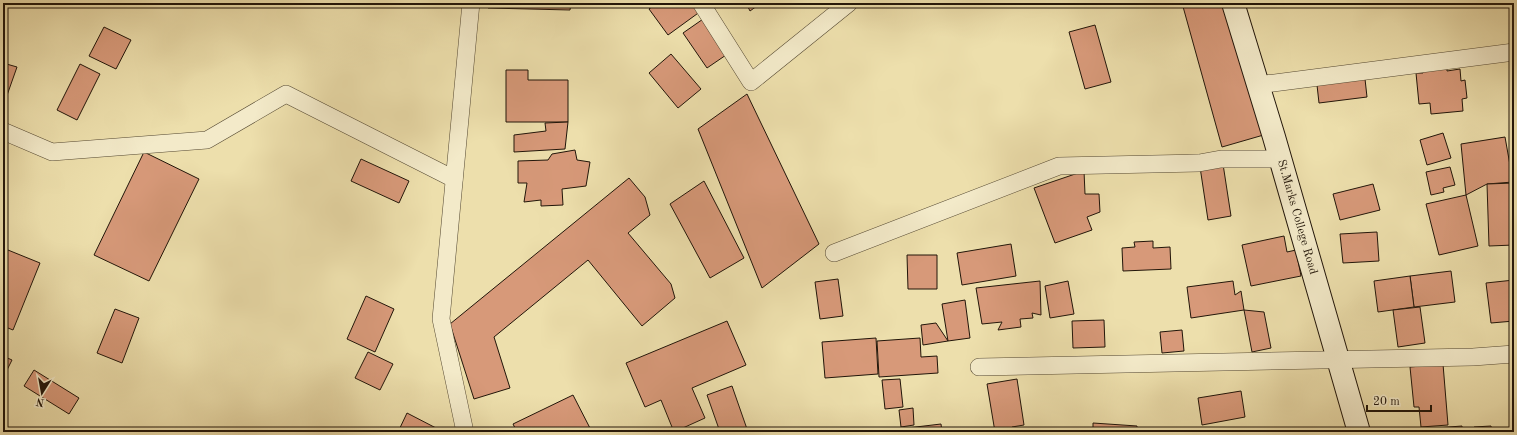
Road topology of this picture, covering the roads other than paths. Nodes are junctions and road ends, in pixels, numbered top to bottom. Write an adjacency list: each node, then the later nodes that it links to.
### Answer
1 (471, 3): 9 (street)
2 (701, 3): 3 (street)
3 (849, 3)
4 (1233, 3): 6 (main road, St.Marks College Road)
5 (1514, 52): 6 (street)
6 (1258, 86): 8 (main road, St.Marks College Road)
7 (3, 131): 9 (street)
8 (1280, 159): 10 (street); 12 (main road, St.Marks College Road)
9 (454, 179): 14 (street)
10 (834, 253)
11 (1514, 354): 12 (street)
12 (1338, 359): 13 (street); 15 (main road, St.Marks College Road)
13 (979, 368)
14 (465, 432)
15 (1359, 432)

